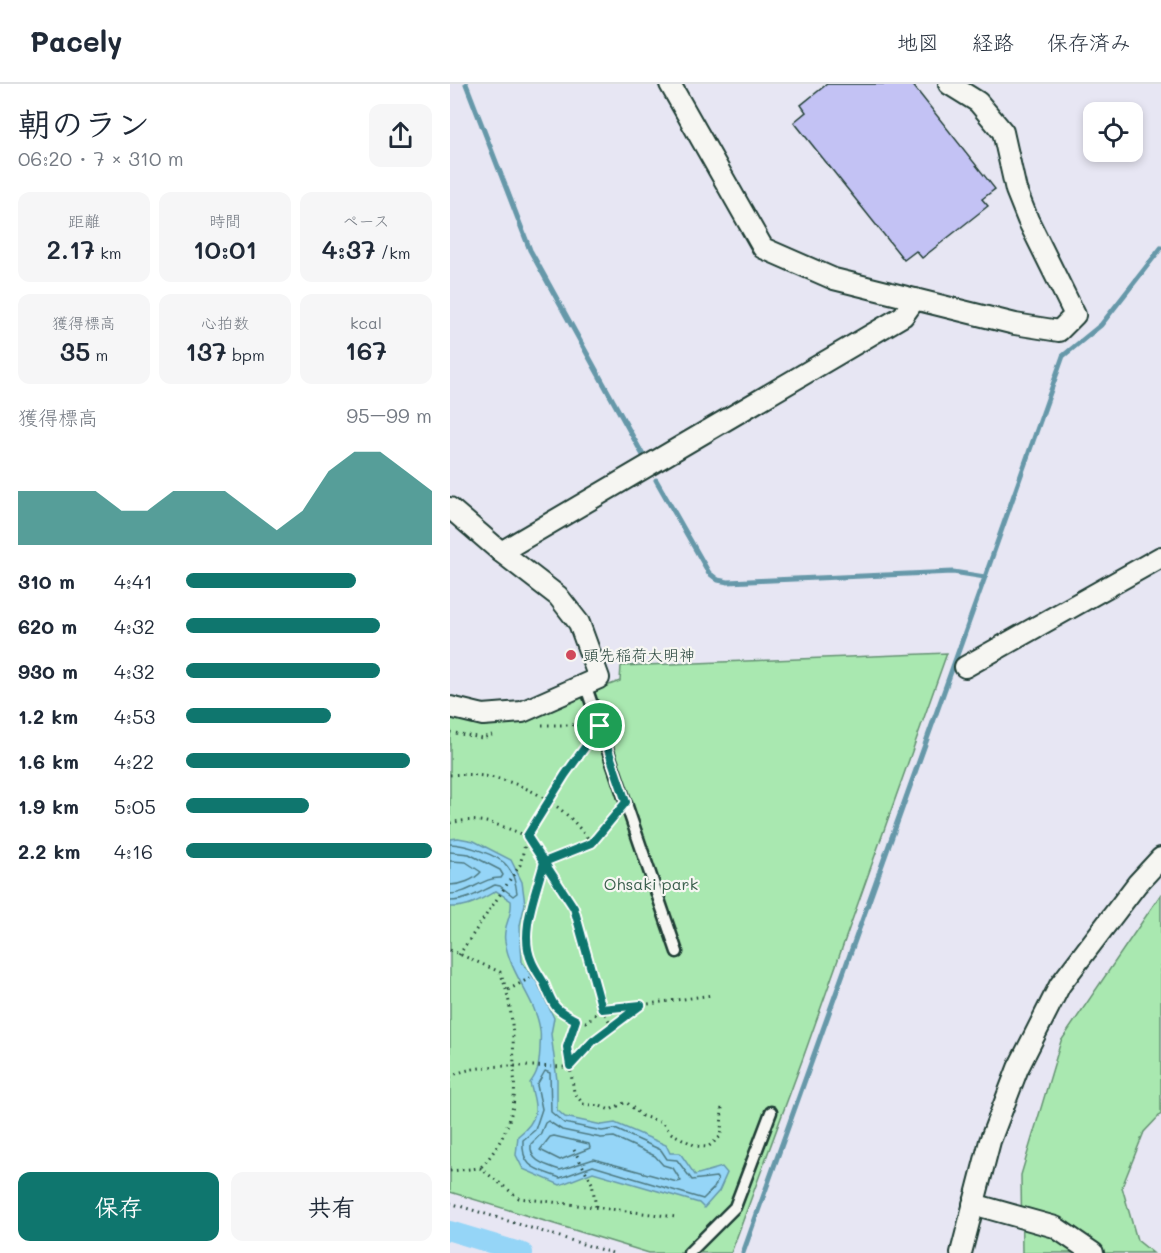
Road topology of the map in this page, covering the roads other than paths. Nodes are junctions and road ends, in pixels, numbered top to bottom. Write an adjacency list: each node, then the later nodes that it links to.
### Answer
1 (670, 84): 3 (street)
2 (948, 84): 3 (street)
3 (915, 299): 5 (street)
4 (450, 508): 5 (street)
5 (501, 552): 8 (street)
6 (1161, 557): 7 (street)
7 (965, 667)
8 (585, 684): 9 (street); 11 (lane)
9 (450, 707)
10 (1161, 858): 13 (street)
11 (677, 952)
12 (771, 1112): 14 (lane)
13 (973, 1204): 15 (street); 16 (street)
14 (689, 1253)
15 (961, 1253)
16 (1093, 1253)

